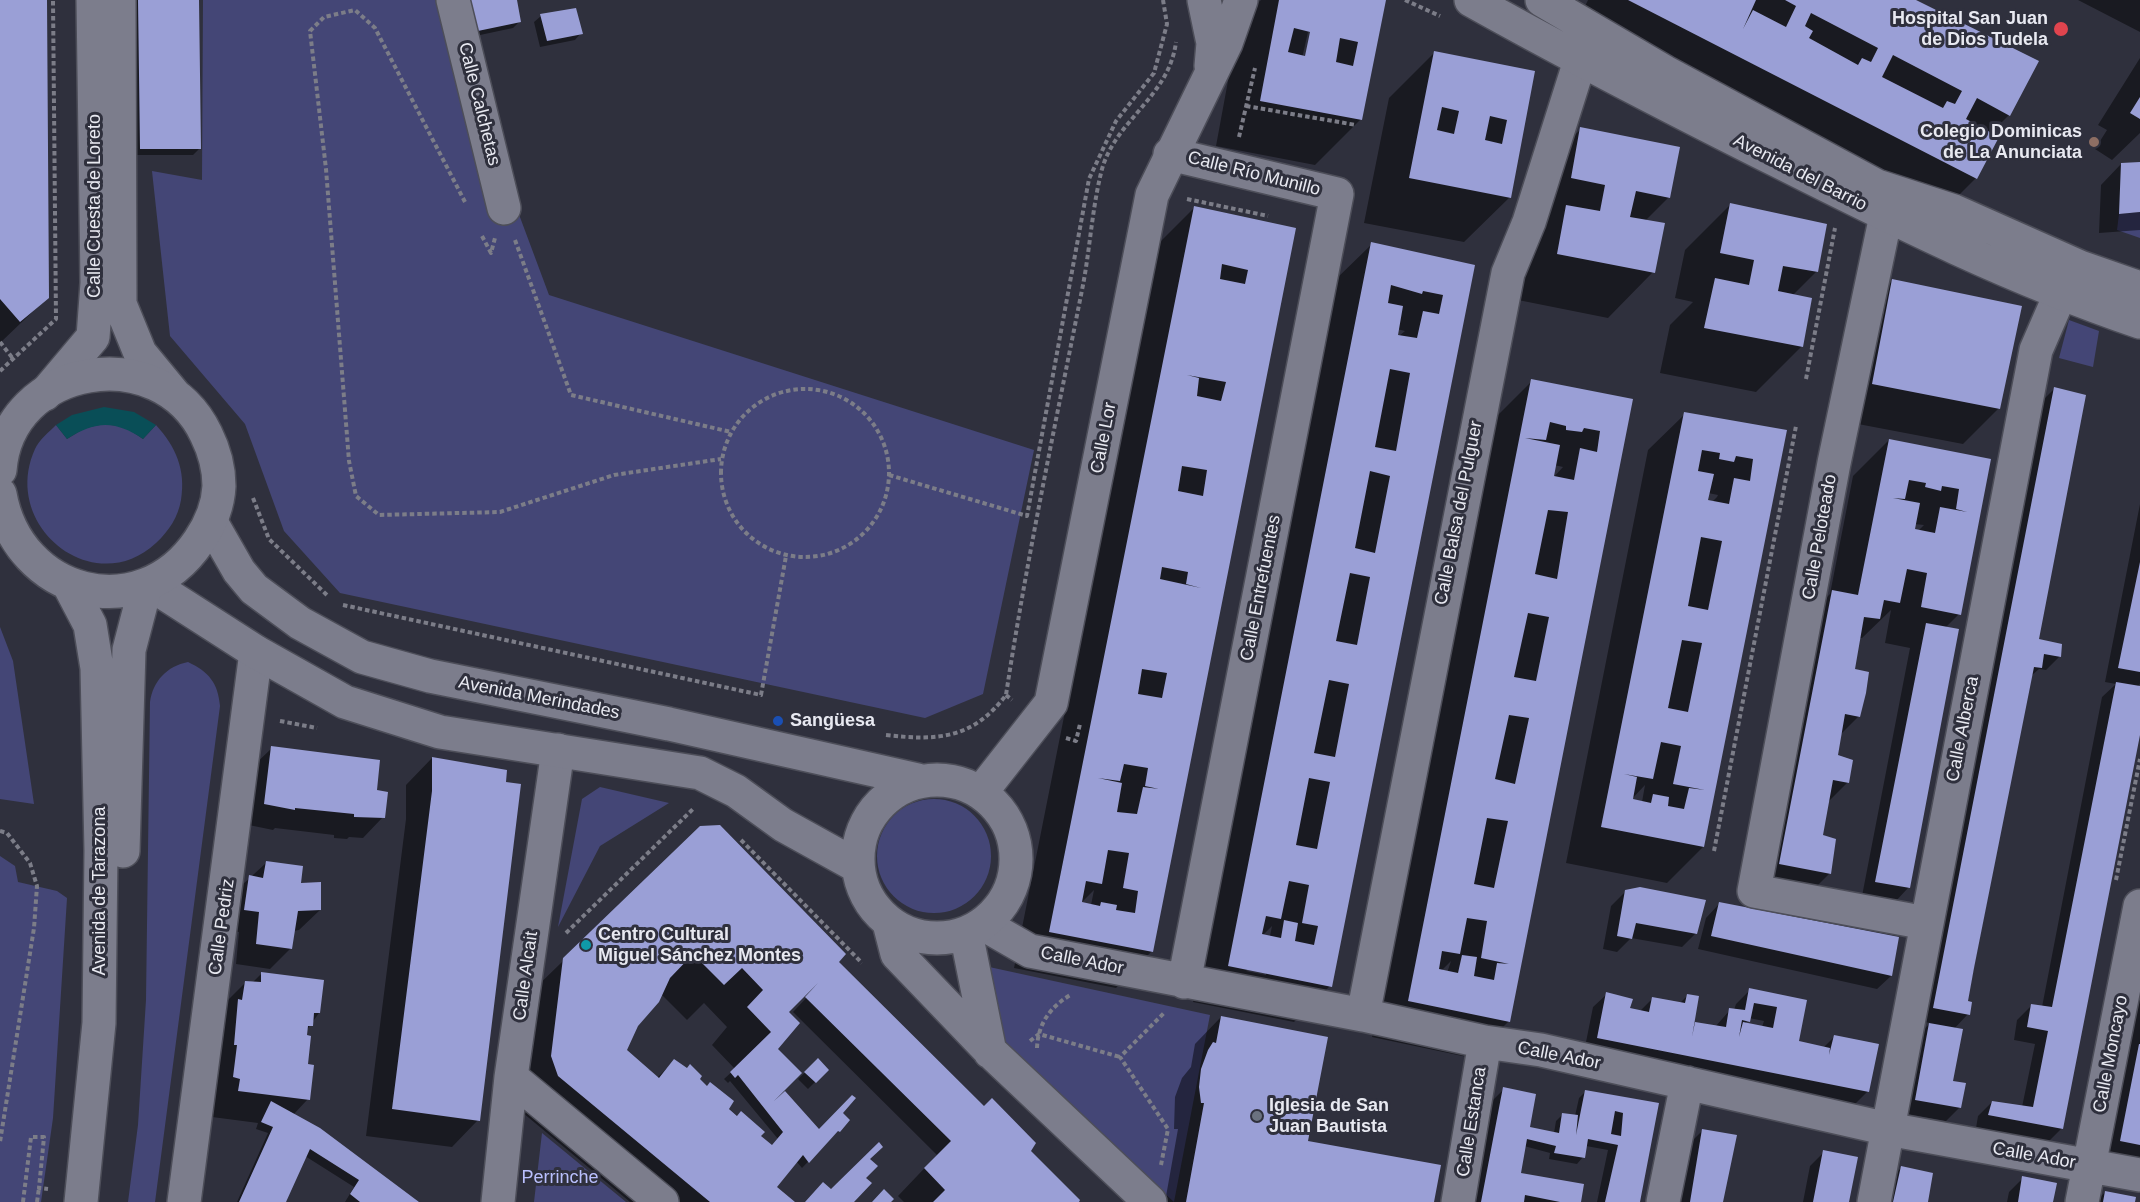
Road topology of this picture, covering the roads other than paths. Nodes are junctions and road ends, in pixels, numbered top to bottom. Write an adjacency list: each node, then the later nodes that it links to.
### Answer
1 (93, 0): 21 (street, Calle Cuesta de Loreto)
2 (118, 0): 20 (street, Calle Cuesta de Loreto)
3 (453, 0): 14 (street, Calle Calchetas)
4 (1204, 0): 10 (street, Calle Lor)
5 (1241, 0): 10 (street, Calle Lor)
6 (1542, 0): 8 (street, Avenida del Barrio)
7 (1460, 10): 9 (street, Avenida del Barrio)
8 (1618, 45): 9 (street); 12 (street, Avenida del Barrio)
9 (1580, 61): 15 (street, Avenida del Barrio); 38 (street, Calle Balsa del Pulguer)
10 (1211, 74): 11 (street, Calle Lor)
11 (1170, 154): 13 (street, Calle Río Munillo); 31 (street, Calle Lor)
12 (1876, 186): 15 (street, Calle Peloteado); 16 (street, Avenida del Barrio)
13 (1337, 194): 37 (street, Calle Entrefuentes)
14 (504, 208)
15 (1886, 217): 18 (street, Avenida del Barrio); 35 (street, Calle Peloteado)
16 (2080, 267): 17 (street, Avenida del Barrio); 18 (street, Calle Alberca)
17 (2140, 288)
18 (2060, 295): 19 (street, Avenida del Barrio); 35 (street, Calle Alberca)
19 (2140, 322)
20 (173, 393): 21 (street); 25 (street)
21 (45, 394): 22 (street)
22 (4, 436): 23 (street)
23 (0, 470)
24 (0, 494): 27 (street)
25 (211, 522): 26 (street); 30 (street, Avenida Merindades)
26 (148, 584): 27 (street); 28 (street); 47 (street, Avenida de Tarazona)
27 (69, 585): 46 (street, Avenida de Tarazona)
28 (256, 652): 29 (street); 48 (street, Calle Pedriz)
29 (558, 750): 32 (street); 41 (street, Calle Alcait)
30 (918, 780): 31 (street); 32 (street)
31 (981, 791): 36 (street)
32 (857, 866): 34 (street)
33 (2140, 906): 44 (street, Calle Moncayo)
34 (889, 923): 36 (street); 40 (street)
35 (1926, 923): 43 (street, Calle Alberca)
36 (975, 928): 37 (street, Calle Ador); 40 (street)
37 (1184, 982): 38 (street, Calle Ador)
38 (1363, 1015): 39 (street, Calle Ador)
39 (1485, 1042): 42 (street, Calle Ador); 52 (street, Calle Estanca)
40 (990, 1052): 51 (street)
41 (511, 1077): 49 (street, Calle Alcait); 50 (street)
42 (1687, 1083): 43 (street, Calle Ador); 53 (street)
43 (1888, 1129): 44 (street, Calle Ador); 54 (street, Calle Alberca)
44 (2090, 1166): 45 (street, Calle Ador); 55 (street, Calle Moncayo)
45 (2140, 1175)
46 (68, 1196)
47 (101, 1202)
48 (184, 1202)
49 (498, 1202)
50 (662, 1202)
51 (1150, 1202)
52 (1458, 1202)
53 (1663, 1202)
54 (1874, 1202)
55 (2082, 1202)

